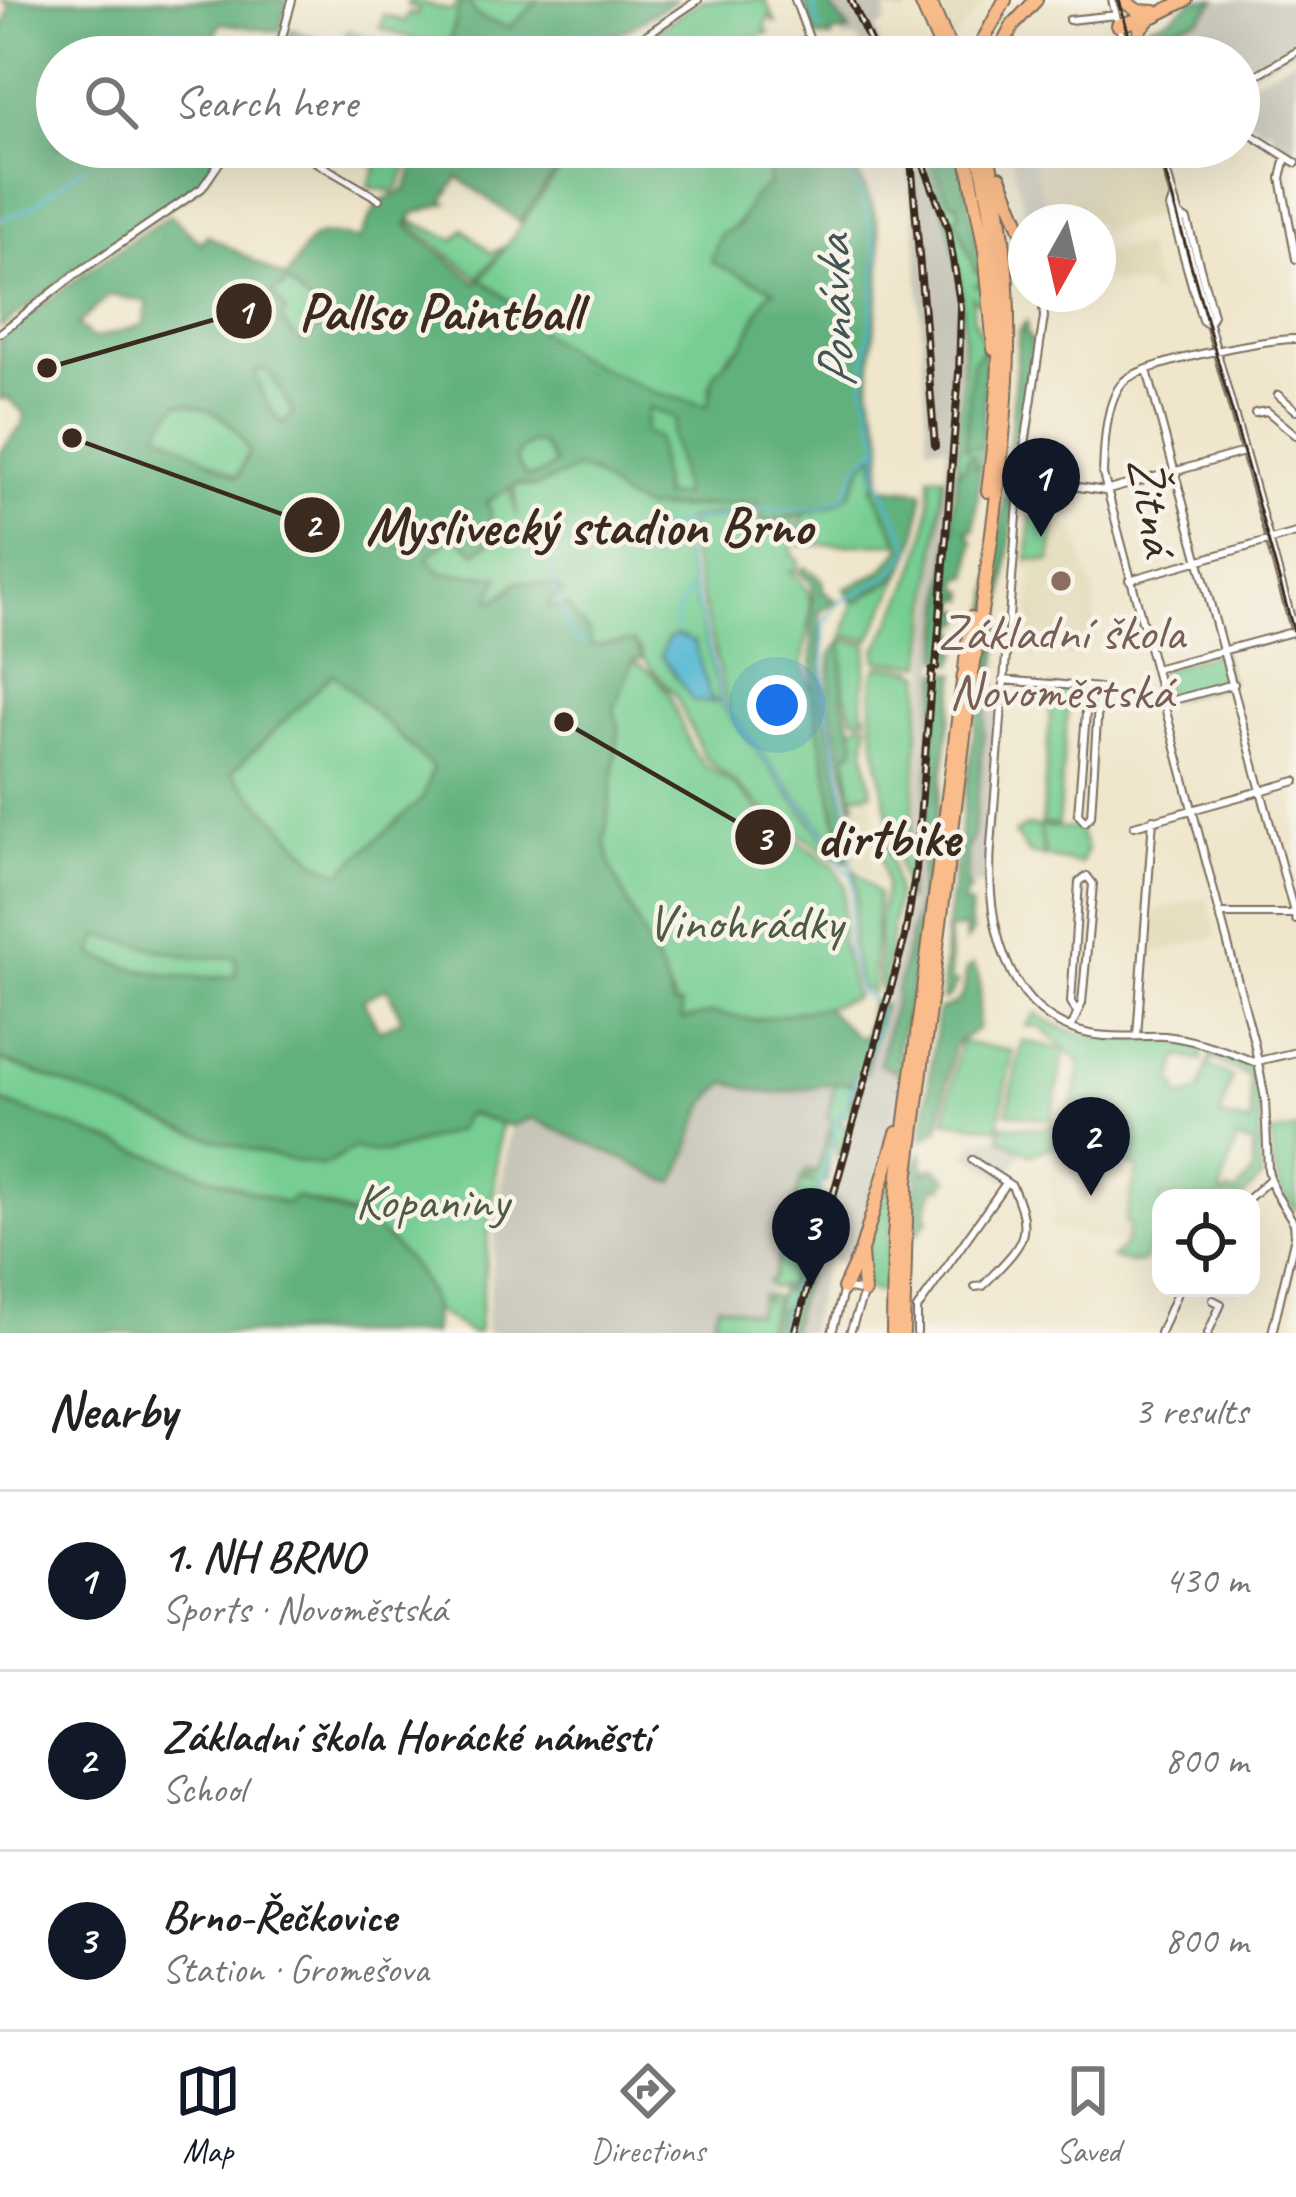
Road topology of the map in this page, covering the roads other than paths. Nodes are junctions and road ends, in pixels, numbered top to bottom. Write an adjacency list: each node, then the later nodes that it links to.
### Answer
1 (292, 0): 15 (street)
2 (698, 0): 16 (street)
3 (796, 0): 17 (street)
4 (920, 0): 18 (highway)
5 (929, 0): 19 (highway)
6 (1005, 0): 20 (highway)
7 (1018, 0): 21 (highway)
8 (1036, 0): 22 (highway)
9 (1112, 0): 14 (street)
10 (1186, 0): 12 (highway)
11 (1124, 1): 12 (highway); 14 (street)
12 (1156, 13): 14 (highway); 24 (highway)
13 (1069, 20): 14 (street)
14 (1122, 20): 23 (street)
15 (283, 36)
16 (644, 36)
17 (809, 36)
18 (939, 36)
19 (942, 36)
20 (985, 36)
21 (987, 36)
22 (1007, 36)
23 (1128, 36)
24 (1139, 36)
25 (1296, 52): 26 (street)
26 (1260, 73)
27 (1260, 140): 28 (street)
28 (1286, 157): 29 (street); 40 (street)
29 (1296, 164)
30 (216, 168): 46 (street)
31 (326, 168): 39 (street)
32 (969, 168): 54 (highway)
33 (988, 168): 54 (highway)
34 (991, 168): 42 (highway)
35 (997, 168): 41 (highway); 42 (highway)
36 (1165, 168): 37 (street)
37 (1174, 197): 45 (street); 45 (street)
38 (1296, 198): 40 (street)
39 (380, 199)
40 (1285, 200): 43 (street)
41 (1011, 204)
42 (1003, 226): 66 (highway)
43 (1296, 259)
44 (1043, 312): 57 (street)
45 (1209, 325): 48 (street)
46 (0, 333)
47 (1296, 339): 48 (street)
48 (1216, 352): 49 (street); 55 (street)
49 (1147, 370): 56 (street); 58 (street, Žitná)
50 (1278, 394): 51 (street)
51 (1296, 410)
52 (1255, 413): 53 (street)
53 (1296, 435)
54 (994, 440): 66 (highway)
55 (1244, 452): 56 (street); 60 (street)
56 (1175, 472): 58 (street); 61 (street)
57 (1020, 478): 58 (street); 67 (street)
58 (1106, 491): 62 (street, Žitná)
59 (1296, 533): 60 (street)
60 (1269, 541): 61 (street); 63 (street)
61 (1200, 560): 62 (street); 64 (street)
62 (1130, 580): 65 (street, Žitná)
63 (1296, 633): 64 (street)
64 (1225, 650): 65 (street); 68 (street)
65 (1153, 669): 70 (street, Žitná)
66 (969, 672): 79 (highway)
67 (1004, 680): 69 (street); 80 (street)
68 (1234, 684): 70 (street); 72 (street)
69 (1088, 687): 69 (street)
70 (1162, 703): 73 (street, Žitná)
71 (1296, 781): 72 (street)
72 (1262, 790): 73 (street); 77 (street)
73 (1191, 809): 74 (street); 76 (street, Žitná)
74 (1153, 819): 75 (street); 81 (street)
75 (1134, 826)
76 (1219, 914): 77 (street); 83 (street, Žitná)
77 (1296, 916)
78 (1076, 1011): 78 (street); 80 (street)
79 (923, 1016): 84 (highway); 90 (highway)
80 (1071, 1028): 81 (street)
81 (1137, 1036): 83 (street)
82 (1296, 1052): 83 (street)
83 (1255, 1062): 86 (street, Žitná)
84 (911, 1074): 90 (highway); 91 (highway)
85 (972, 1160): 87 (street)
86 (1270, 1179): 88 (street); 89 (street)
87 (1006, 1183): 92 (street); 102 (street)
88 (1259, 1189)
89 (1295, 1223): 97 (street)
90 (898, 1237): 100 (highway); 101 (highway)
91 (861, 1252): 93 (highway); 94 (highway)
92 (976, 1287)
93 (844, 1288): 94 (street); 98 (street)
94 (864, 1292): 99 (street)
95 (1175, 1297): 103 (street)
96 (1213, 1300): 104 (street)
97 (1273, 1330)
98 (832, 1333)
99 (850, 1333)
100 (893, 1333)
101 (903, 1333)
102 (917, 1333)
103 (1160, 1333)
104 (1208, 1333)

